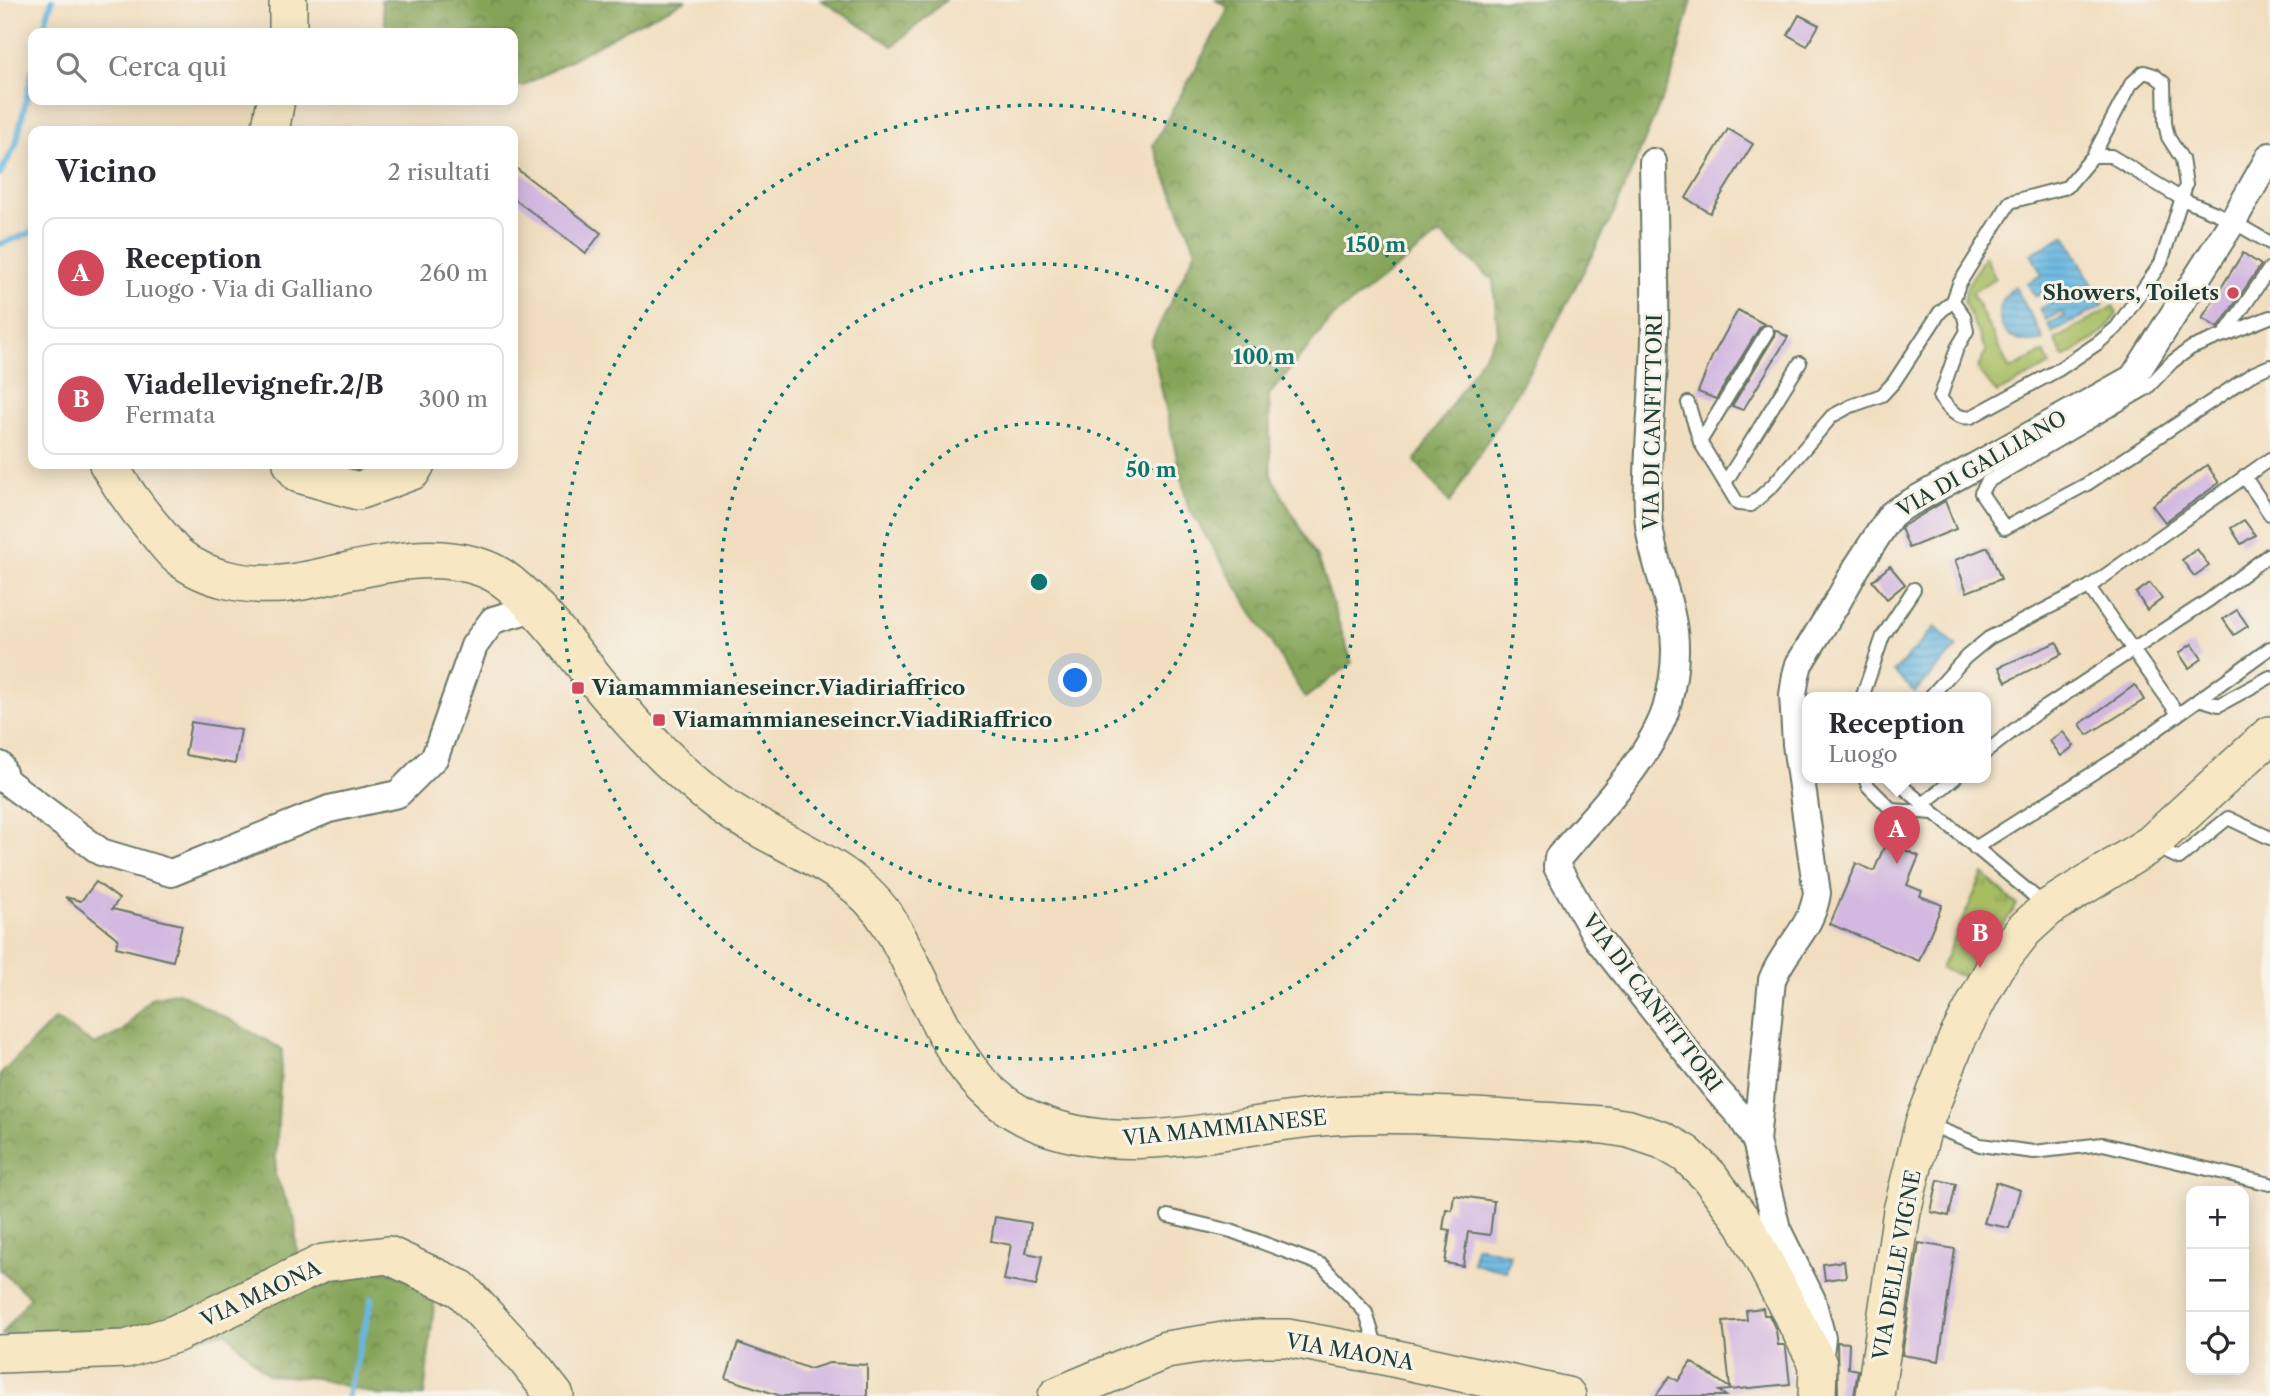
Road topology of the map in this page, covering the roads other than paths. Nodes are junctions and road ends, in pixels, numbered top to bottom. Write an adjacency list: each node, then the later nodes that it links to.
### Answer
1 (288, 0): 2 (main road)
2 (288, 28)
3 (275, 105): 4 (main road)
4 (271, 126)
5 (2093, 156): 8 (lane); 8 (lane); 12 (lane)
6 (2270, 156): 9 (street, VIA DI GALLIANO)
7 (1653, 162): 53 (street, VIA DI CANFITTORI)
8 (2182, 198): 9 (lane); 12 (lane)
9 (2233, 221): 10 (lane); 41 (street, VIA DI GALLIANO)
10 (2270, 243)
11 (2270, 268): 15 (lane)
12 (1953, 301): 25 (lane)
13 (2270, 317): 15 (lane)
14 (1767, 332): 19 (lane)
15 (2224, 335): 17 (lane)
16 (1800, 363): 25 (lane)
17 (2270, 366)
18 (1688, 403): 19 (lane)
19 (1700, 442): 25 (lane)
20 (2270, 459): 24 (lane)
21 (111, 469): 30 (main road, VIA MAMMIANESE)
22 (296, 469): 23 (main road)
23 (413, 469)
24 (2244, 476): 26 (lane); 28 (lane)
25 (1725, 483)
26 (2270, 514)
27 (2270, 554): 32 (lane)
28 (2089, 587): 32 (lane); 35 (lane)
29 (1914, 589): 34 (lane)
30 (534, 608): 40 (street); 58 (main road, VIA MAMMIANESE)
31 (2270, 648): 36 (lane)
32 (2132, 650): 37 (lane); 39 (lane)
33 (2270, 677): 36 (lane)
34 (1863, 692)
35 (1934, 692)
36 (2199, 699): 37 (lane)
37 (2178, 714): 50 (lane)
38 (2270, 735): 49 (main road, VIA DELLE VIGNE)
39 (1991, 748)
40 (0, 765)
41 (1802, 781)
42 (1802, 783): 53 (street, VIA DI GALLIANO)
43 (1867, 783): 47 (lane)
44 (1898, 783): 46 (lane)
45 (1949, 783): 46 (lane)
46 (1923, 804): 47 (lane)
47 (1933, 813): 50 (lane)
48 (2270, 838): 49 (lane)
49 (2151, 844): 51 (main road, VIA DELLE VIGNE)
50 (1975, 848): 51 (lane)
51 (2048, 908): 52 (main road, VIA DELLE VIGNE)
52 (1924, 1123): 54 (lane); 62 (main road, VIA DELLE VIGNE)
53 (1756, 1141): 58 (street, VIA DI CANFITTORI)
54 (2270, 1184)
55 (1168, 1216): 57 (lane)
56 (0, 1354): 59 (main road, VIA MAONA)
57 (1379, 1355): 60 (main road, VIA MAONA); 61 (main road, VIA MAONA)
58 (1818, 1380)
59 (555, 1396)
60 (1057, 1396)
61 (1567, 1396)
62 (1875, 1396)

